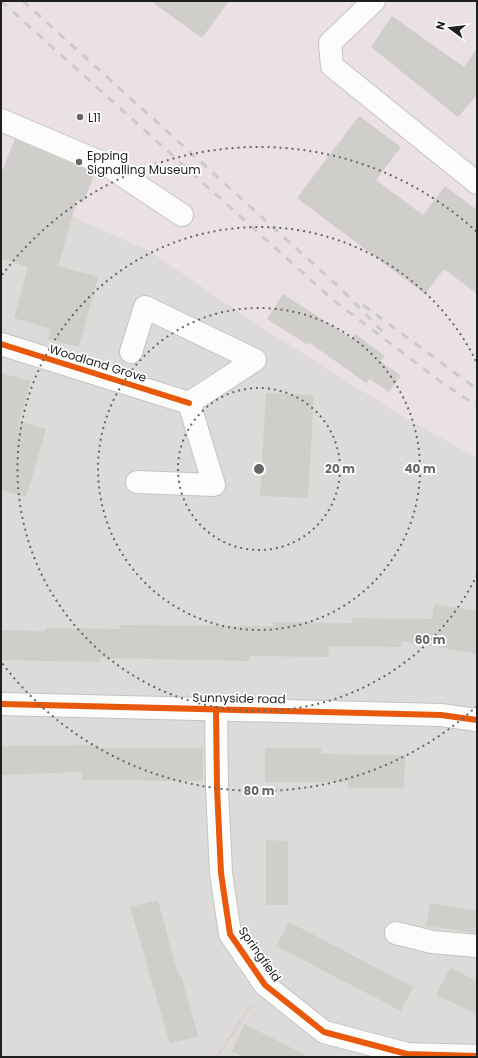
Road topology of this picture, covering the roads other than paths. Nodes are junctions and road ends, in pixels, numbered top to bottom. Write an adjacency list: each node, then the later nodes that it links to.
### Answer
1 (374, 1): 3 (street)
2 (1, 120): 4 (street)
3 (477, 183)
4 (182, 215)
5 (1, 344): 7 (street, Woodland Grove)
6 (131, 352): 7 (street)
7 (189, 403): 8 (street)
8 (137, 482)
9 (1, 704): 10 (street, Sunnyside road)
10 (216, 709): 11 (street, Sunnyside road); 14 (street, Springfield)
11 (477, 720)
12 (396, 933): 13 (street)
13 (477, 946)
14 (477, 1056)

